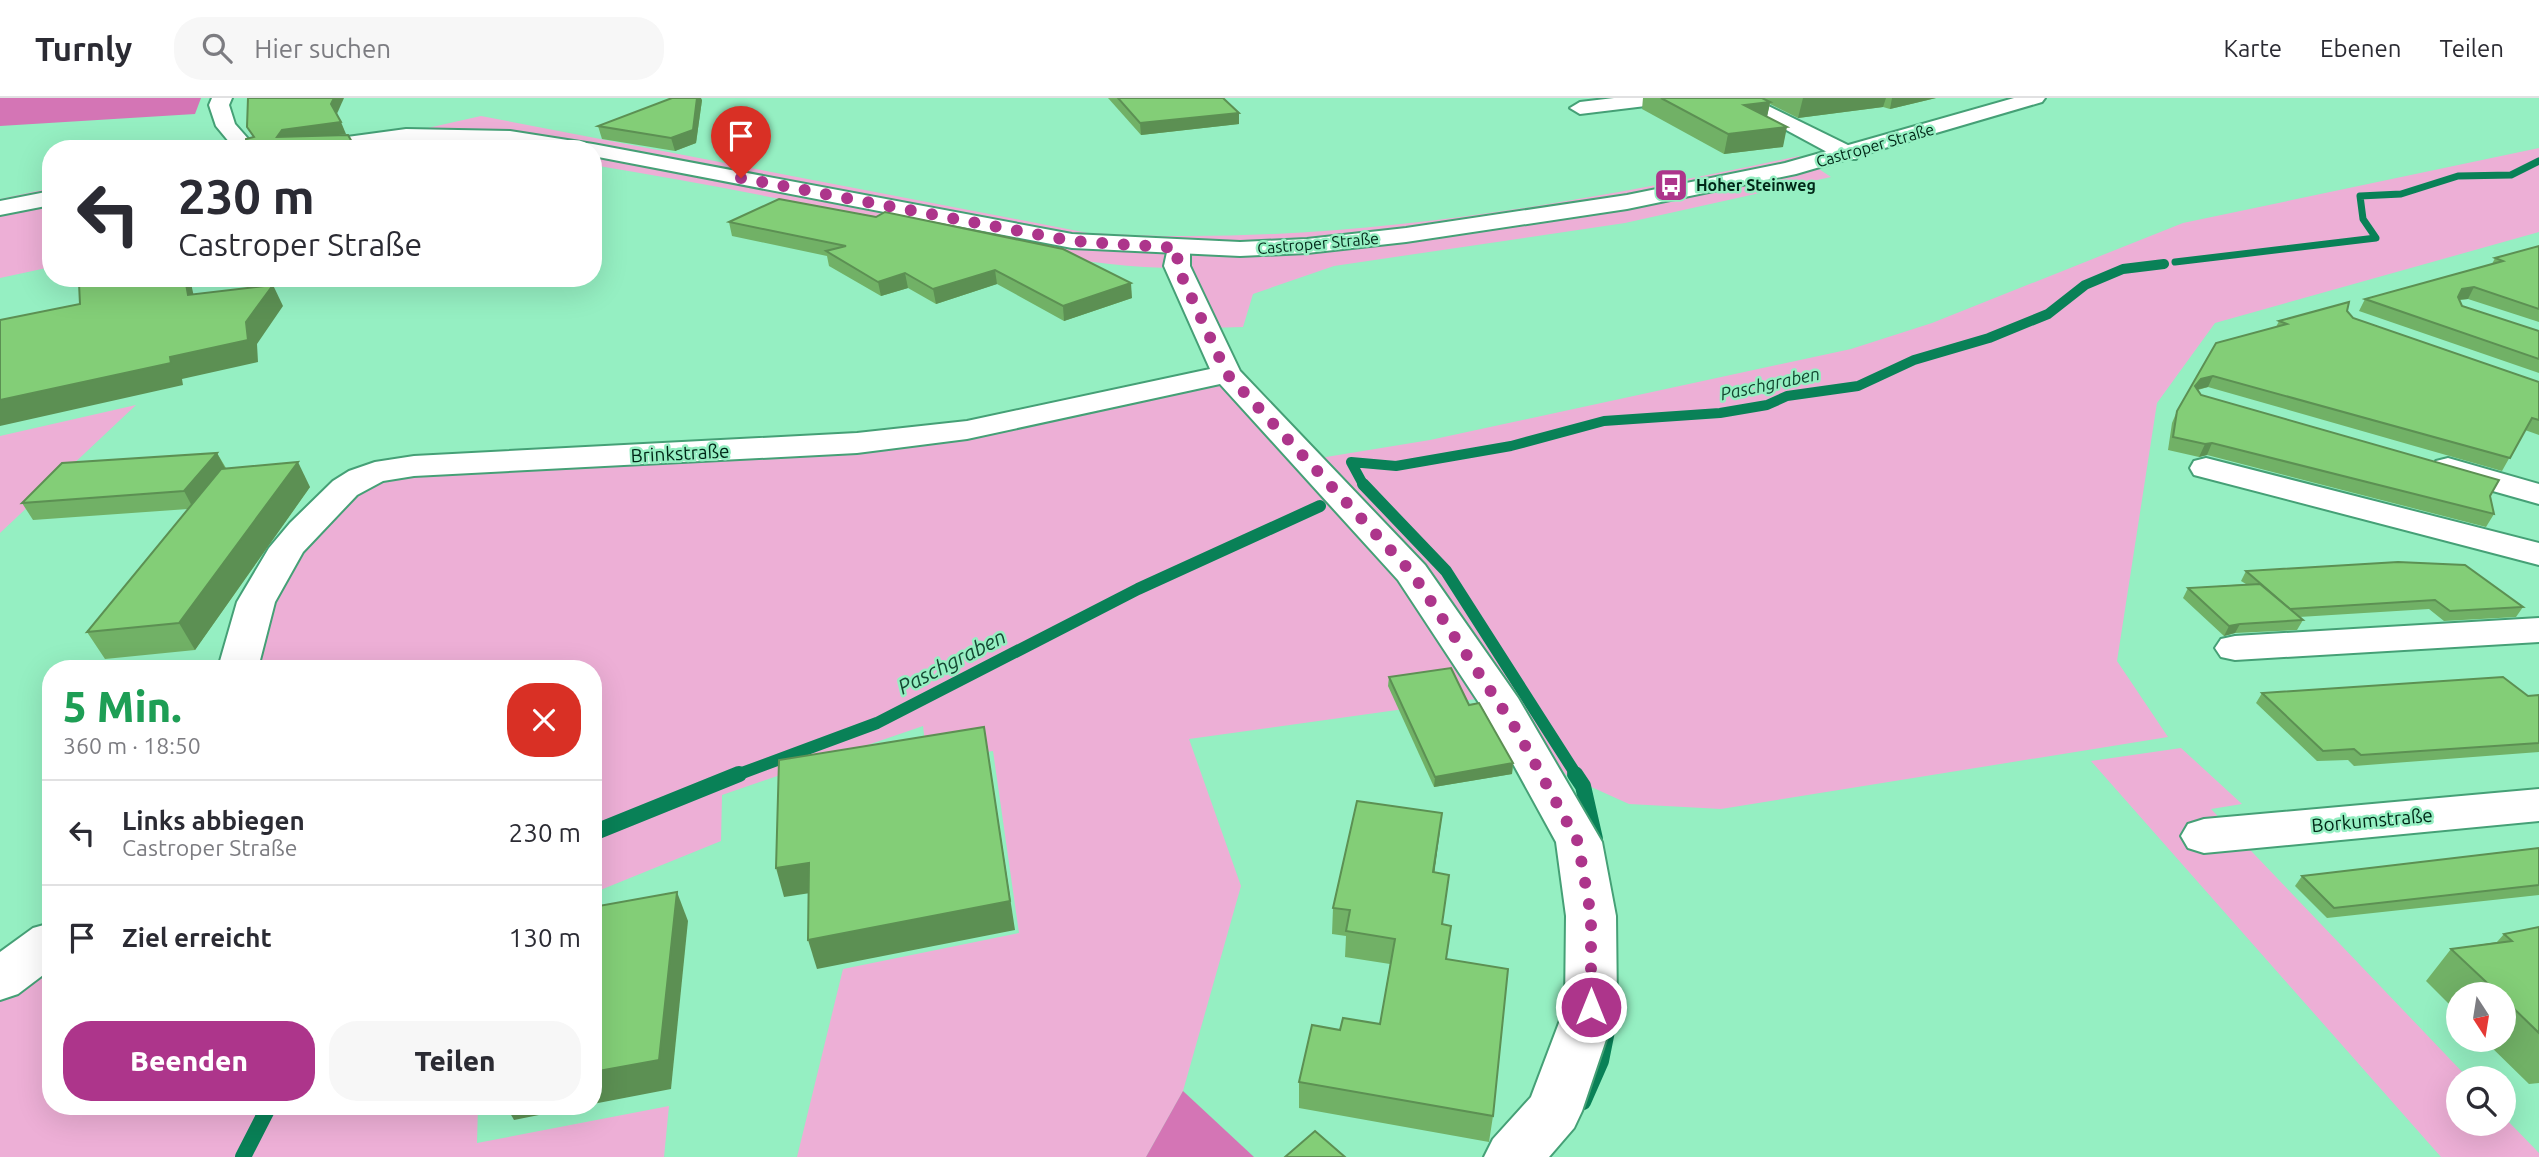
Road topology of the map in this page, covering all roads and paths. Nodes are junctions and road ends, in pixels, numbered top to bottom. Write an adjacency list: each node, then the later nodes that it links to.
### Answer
1 (222, 98): 6 (street)
2 (1662, 98): 5 (street)
3 (1737, 98): 10 (street)
4 (2025, 99): 10 (street, Castroper Straße)
5 (1580, 108)
6 (239, 140)
7 (358, 140): 8 (street)
8 (524, 140)
9 (602, 152): 13 (street, Castroper Straße)
10 (1848, 154): 13 (street, Castroper Straße)
11 (42, 200): 12 (street)
12 (0, 208)
13 (1178, 248): 14 (street)
14 (1227, 374): 21 (street, Brinkstraße); 26 (street)
15 (2420, 460): 17 (street)
16 (2206, 468): 18 (street)
17 (2539, 494)
18 (2539, 554)
19 (2539, 629): 20 (street)
20 (2235, 648)
21 (240, 660)
22 (2539, 805): 23 (street, Borkumstraße)
23 (2204, 836)
24 (42, 949): 25 (street)
25 (0, 979)
26 (1513, 1157)

